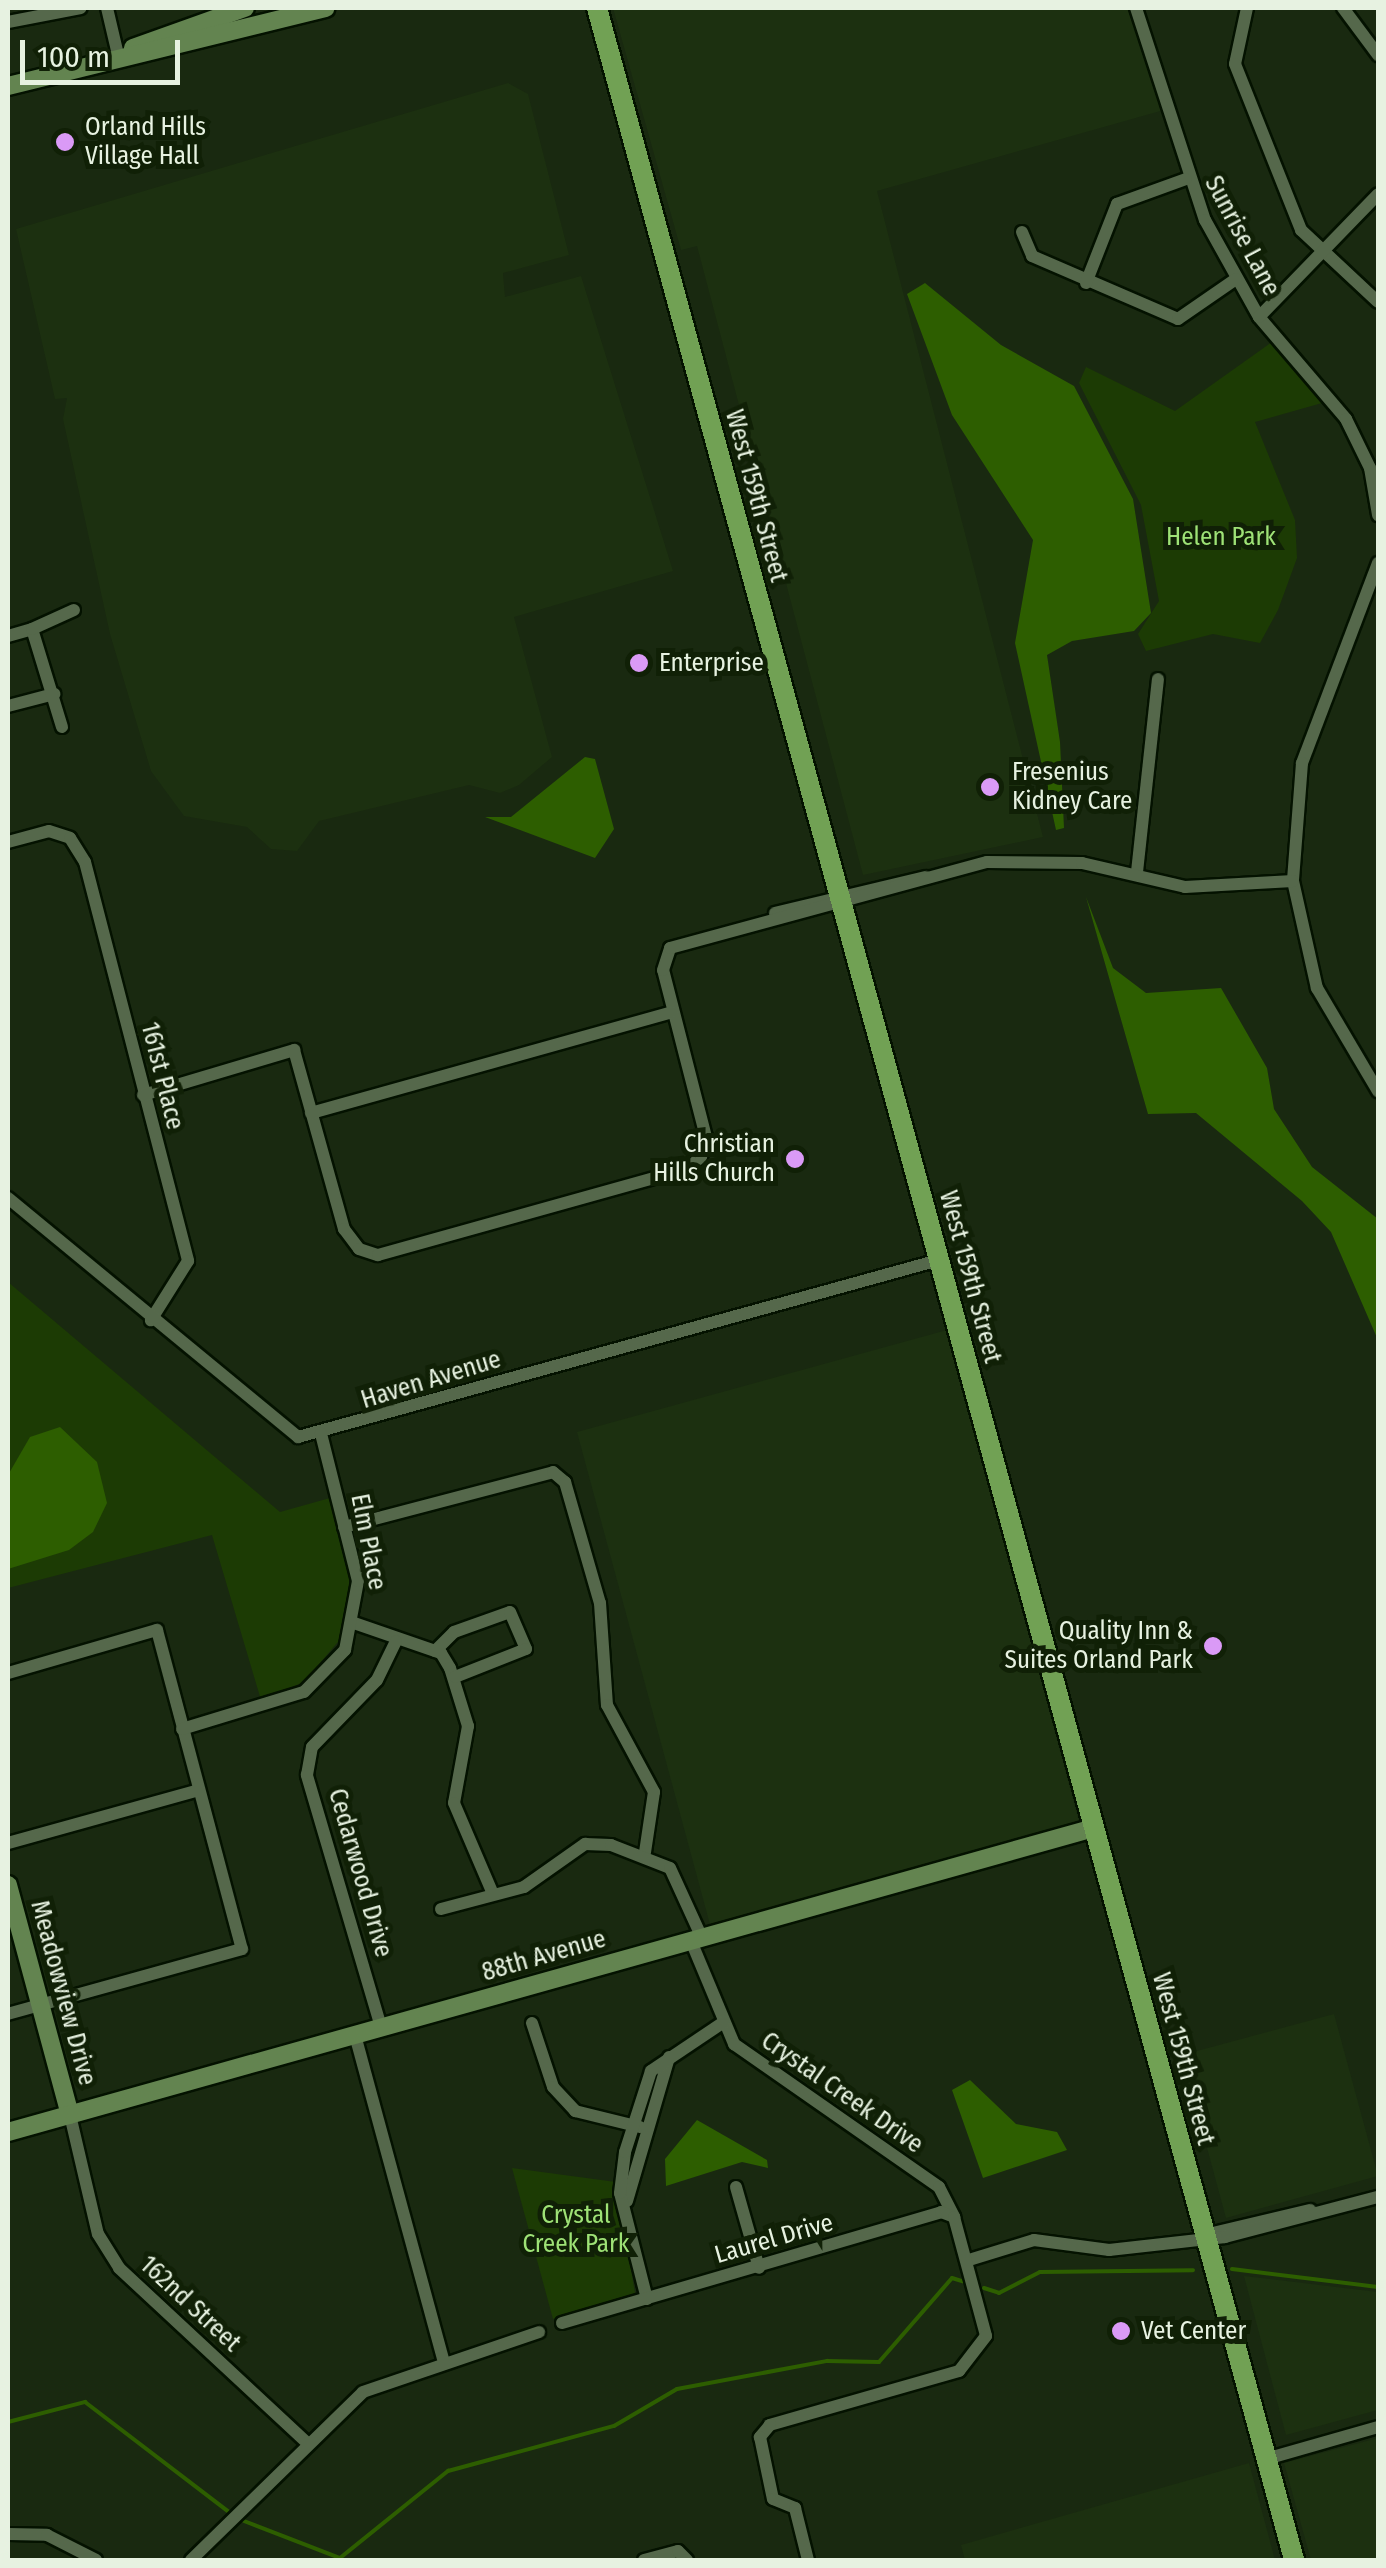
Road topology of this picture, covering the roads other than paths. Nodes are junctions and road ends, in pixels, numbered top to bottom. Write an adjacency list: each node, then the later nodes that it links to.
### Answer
1 (81, 8): 9 (street)
2 (107, 8): 11 (street)
3 (245, 8): 11 (street)
4 (326, 8): 11 (street)
5 (596, 8): 34 (main road, West 159th Street)
6 (1136, 8): 13 (street, Sunrise Lane)
7 (1247, 8): 16 (street)
8 (1343, 8): 10 (street)
9 (8, 22)
10 (1378, 54)
11 (118, 55): 12 (street)
12 (8, 86)
13 (1186, 179): 17 (street, Sunrise Lane); 18 (street)
14 (1378, 194): 16 (street)
15 (1022, 232): 18 (street)
16 (1325, 255): 19 (street); 20 (street)
17 (1236, 279): 18 (street); 20 (street, Sunrise Lane)
18 (1086, 283)
19 (1378, 302)
20 (1260, 317): 21 (street, Sunrise Lane)
21 (1374, 466): 22 (street, Sunrise Lane)
22 (1378, 515)
23 (1378, 564): 33 (street)
24 (74, 610): 25 (street)
25 (32, 629): 26 (street); 28 (street)
26 (8, 636)
27 (1158, 679): 32 (street)
28 (54, 694): 29 (street); 30 (street)
29 (8, 702)
30 (62, 727)
31 (8, 842): 37 (street, 161st Place)
32 (1137, 872): 33 (street); 34 (street)
33 (1293, 881): 36 (street)
34 (841, 900): 35 (street); 40 (main road, West 159th Street)
35 (672, 1012): 38 (street); 38 (street)
36 (1378, 1091)
37 (144, 1095): 38 (street); 41 (street, 161st Place)
38 (310, 1113)
39 (8, 1198): 41 (street)
40 (939, 1260): 42 (street, Haven Avenue); 51 (main road, West 159th Street)
41 (151, 1320): 42 (street)
42 (321, 1434): 43 (street, Elm Place)
43 (344, 1527): 44 (street, Elm Place); 53 (street)
44 (354, 1623): 45 (street); 49 (street, Elm Place)
45 (396, 1642): 46 (street); 62 (street, Cedarwood Drive)
46 (435, 1652): 48 (street); 48 (street)
47 (8, 1672): 49 (street)
48 (454, 1678): 55 (street)
49 (182, 1729): 50 (street)
50 (199, 1790): 52 (street); 58 (street)
51 (1094, 1828): 57 (street, 88th Avenue); 70 (main road, West 159th Street)
52 (8, 1844)
53 (645, 1852): 55 (street); 57 (street, Crystal Creek Drive)
54 (8, 1885): 58 (street, Meadowview Drive)
55 (494, 1894): 56 (street)
56 (440, 1909)
57 (696, 1939): 61 (street, Crystal Creek Drive); 62 (street, 88th Avenue)
58 (40, 2005): 59 (street); 64 (street, Meadowview Drive)
59 (8, 2014)
60 (532, 2022): 65 (street)
61 (724, 2022): 65 (street); 69 (street, Crystal Creek Drive)
62 (381, 2028): 63 (street, 88th Avenue)
63 (355, 2035): 64 (street, 88th Avenue); 76 (street)
64 (70, 2114): 66 (street, 88th Avenue); 78 (street, 162nd Street)
65 (638, 2127): 73 (street)
66 (8, 2132)
67 (736, 2187): 72 (street)
68 (1378, 2197): 70 (street)
69 (954, 2216): 71 (street); 72 (street, Laurel Drive)
70 (1205, 2236): 71 (street); 79 (main road, West 159th Street)
71 (969, 2260): 85 (street)
72 (759, 2268): 73 (street, Laurel Drive)
73 (647, 2298): 74 (street, Laurel Drive)
74 (562, 2323)
75 (539, 2332): 76 (street)
76 (443, 2359): 78 (street)
77 (1378, 2427): 79 (street)
78 (306, 2442): 82 (street)
79 (1266, 2459): 86 (main road, West 159th Street)
80 (8, 2534): 81 (street)
81 (96, 2560)
82 (191, 2560)
83 (644, 2560): 84 (street)
84 (686, 2560)
85 (808, 2560)
86 (1294, 2560)

